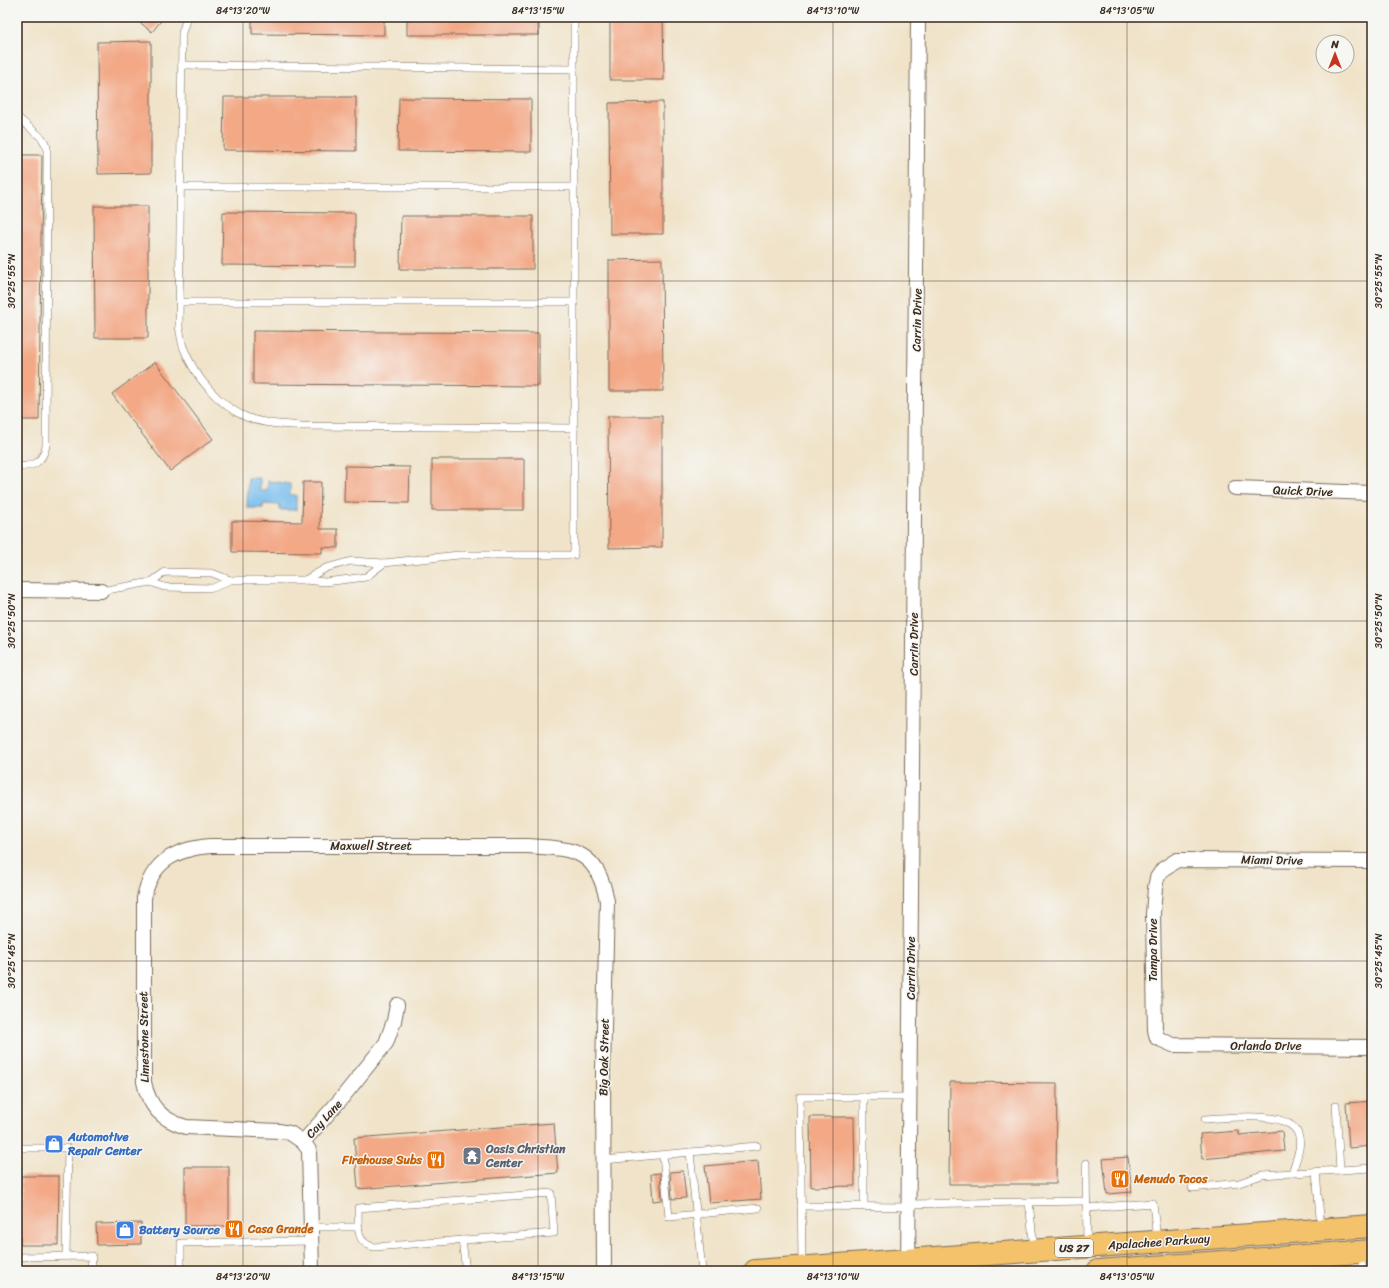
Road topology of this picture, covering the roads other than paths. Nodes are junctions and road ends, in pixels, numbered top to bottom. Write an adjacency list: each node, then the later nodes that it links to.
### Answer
1 (187, 17): 4 (lane)
2 (574, 17): 5 (lane)
3 (918, 17): 29 (street, Carrin Drive)
4 (182, 65): 5 (lane); 7 (lane)
5 (574, 68): 8 (lane)
6 (17, 117): 12 (lane)
7 (180, 186): 8 (lane); 9 (lane)
8 (574, 188): 10 (lane)
9 (179, 302): 10 (lane); 11 (lane)
10 (574, 302): 11 (lane)
11 (574, 428): 15 (lane)
12 (17, 467)
13 (1235, 488): 14 (street, Quick Drive)
14 (1372, 493)
15 (384, 564): 17 (lane); 17 (lane)
16 (230, 580): 17 (lane); 18 (lane); 18 (lane)
17 (305, 580)
18 (151, 582): 20 (lane)
19 (17, 590): 20 (street)
20 (100, 591)
21 (578, 854): 22 (street, Maxwell Street); 37 (street, Big Oak Street)
22 (165, 860): 32 (street, Limestone Street)
23 (1372, 861): 24 (street, Miami Drive)
24 (1172, 862): 26 (street, Tampa Drive)
25 (397, 1005): 32 (street, Cay Lane)
26 (1161, 1042): 27 (street, Orlando Drive)
27 (1372, 1047)
28 (864, 1097): 29 (lane); 46 (lane); 48 (lane)
29 (910, 1097): 47 (street, Carrin Drive)
30 (1336, 1105): 40 (lane)
31 (1205, 1119): 42 (lane)
32 (303, 1142): 54 (street, Cay Lane)
33 (757, 1146): 35 (lane)
34 (17, 1148): 59 (lane)
35 (690, 1152): 36 (lane); 50 (lane)
36 (663, 1155): 37 (lane); 50 (lane)
37 (603, 1160): 70 (street, Big Oak Street)
38 (1086, 1163): 45 (lane)
39 (1372, 1168): 40 (lane)
40 (1340, 1170): 41 (lane)
41 (1316, 1172): 42 (lane); 53 (lane)
42 (1292, 1173): 43 (lane)
43 (1192, 1188)
44 (1029, 1202): 45 (lane); 47 (lane); 58 (lane)
45 (1087, 1204): 56 (lane); 57 (lane)
46 (801, 1206): 48 (lane); 63 (lane)
47 (909, 1206): 48 (lane); 62 (street, Carrin Drive)
48 (864, 1207)
49 (758, 1208): 50 (lane)
50 (696, 1214): 71 (lane)
51 (1372, 1226): 53 (main road, Apalachee Parkway / US 27)
52 (359, 1227): 54 (lane); 55 (lane); 55 (lane)
53 (1321, 1230): 56 (main road, Apalachee Parkway / US 27)
54 (311, 1234): 67 (lane); 68 (street, Cay Lane)
55 (462, 1240): 69 (lane)
56 (1158, 1242): 57 (main road, Apalachee Parkway / US 27)
57 (1088, 1247): 58 (main road, Apalachee Parkway / US 27)
58 (1034, 1251): 62 (main road, Apalachee Parkway / US 27)
59 (66, 1256): 60 (lane); 65 (lane)
60 (17, 1257)
61 (1365, 1258): 64 (main road, Apalachee Parkway / US 27)
62 (908, 1265): 63 (main road, Apalachee Parkway / US 27)
63 (802, 1267): 72 (main road, Apalachee Parkway / US 27)
64 (1201, 1267): 73 (main road, Apalachee Parkway / US 27)
65 (91, 1271)
66 (149, 1271): 67 (lane)
67 (181, 1271)
68 (312, 1271)
69 (466, 1271)
70 (604, 1271)
71 (702, 1271)
72 (755, 1271)
73 (1098, 1271)

